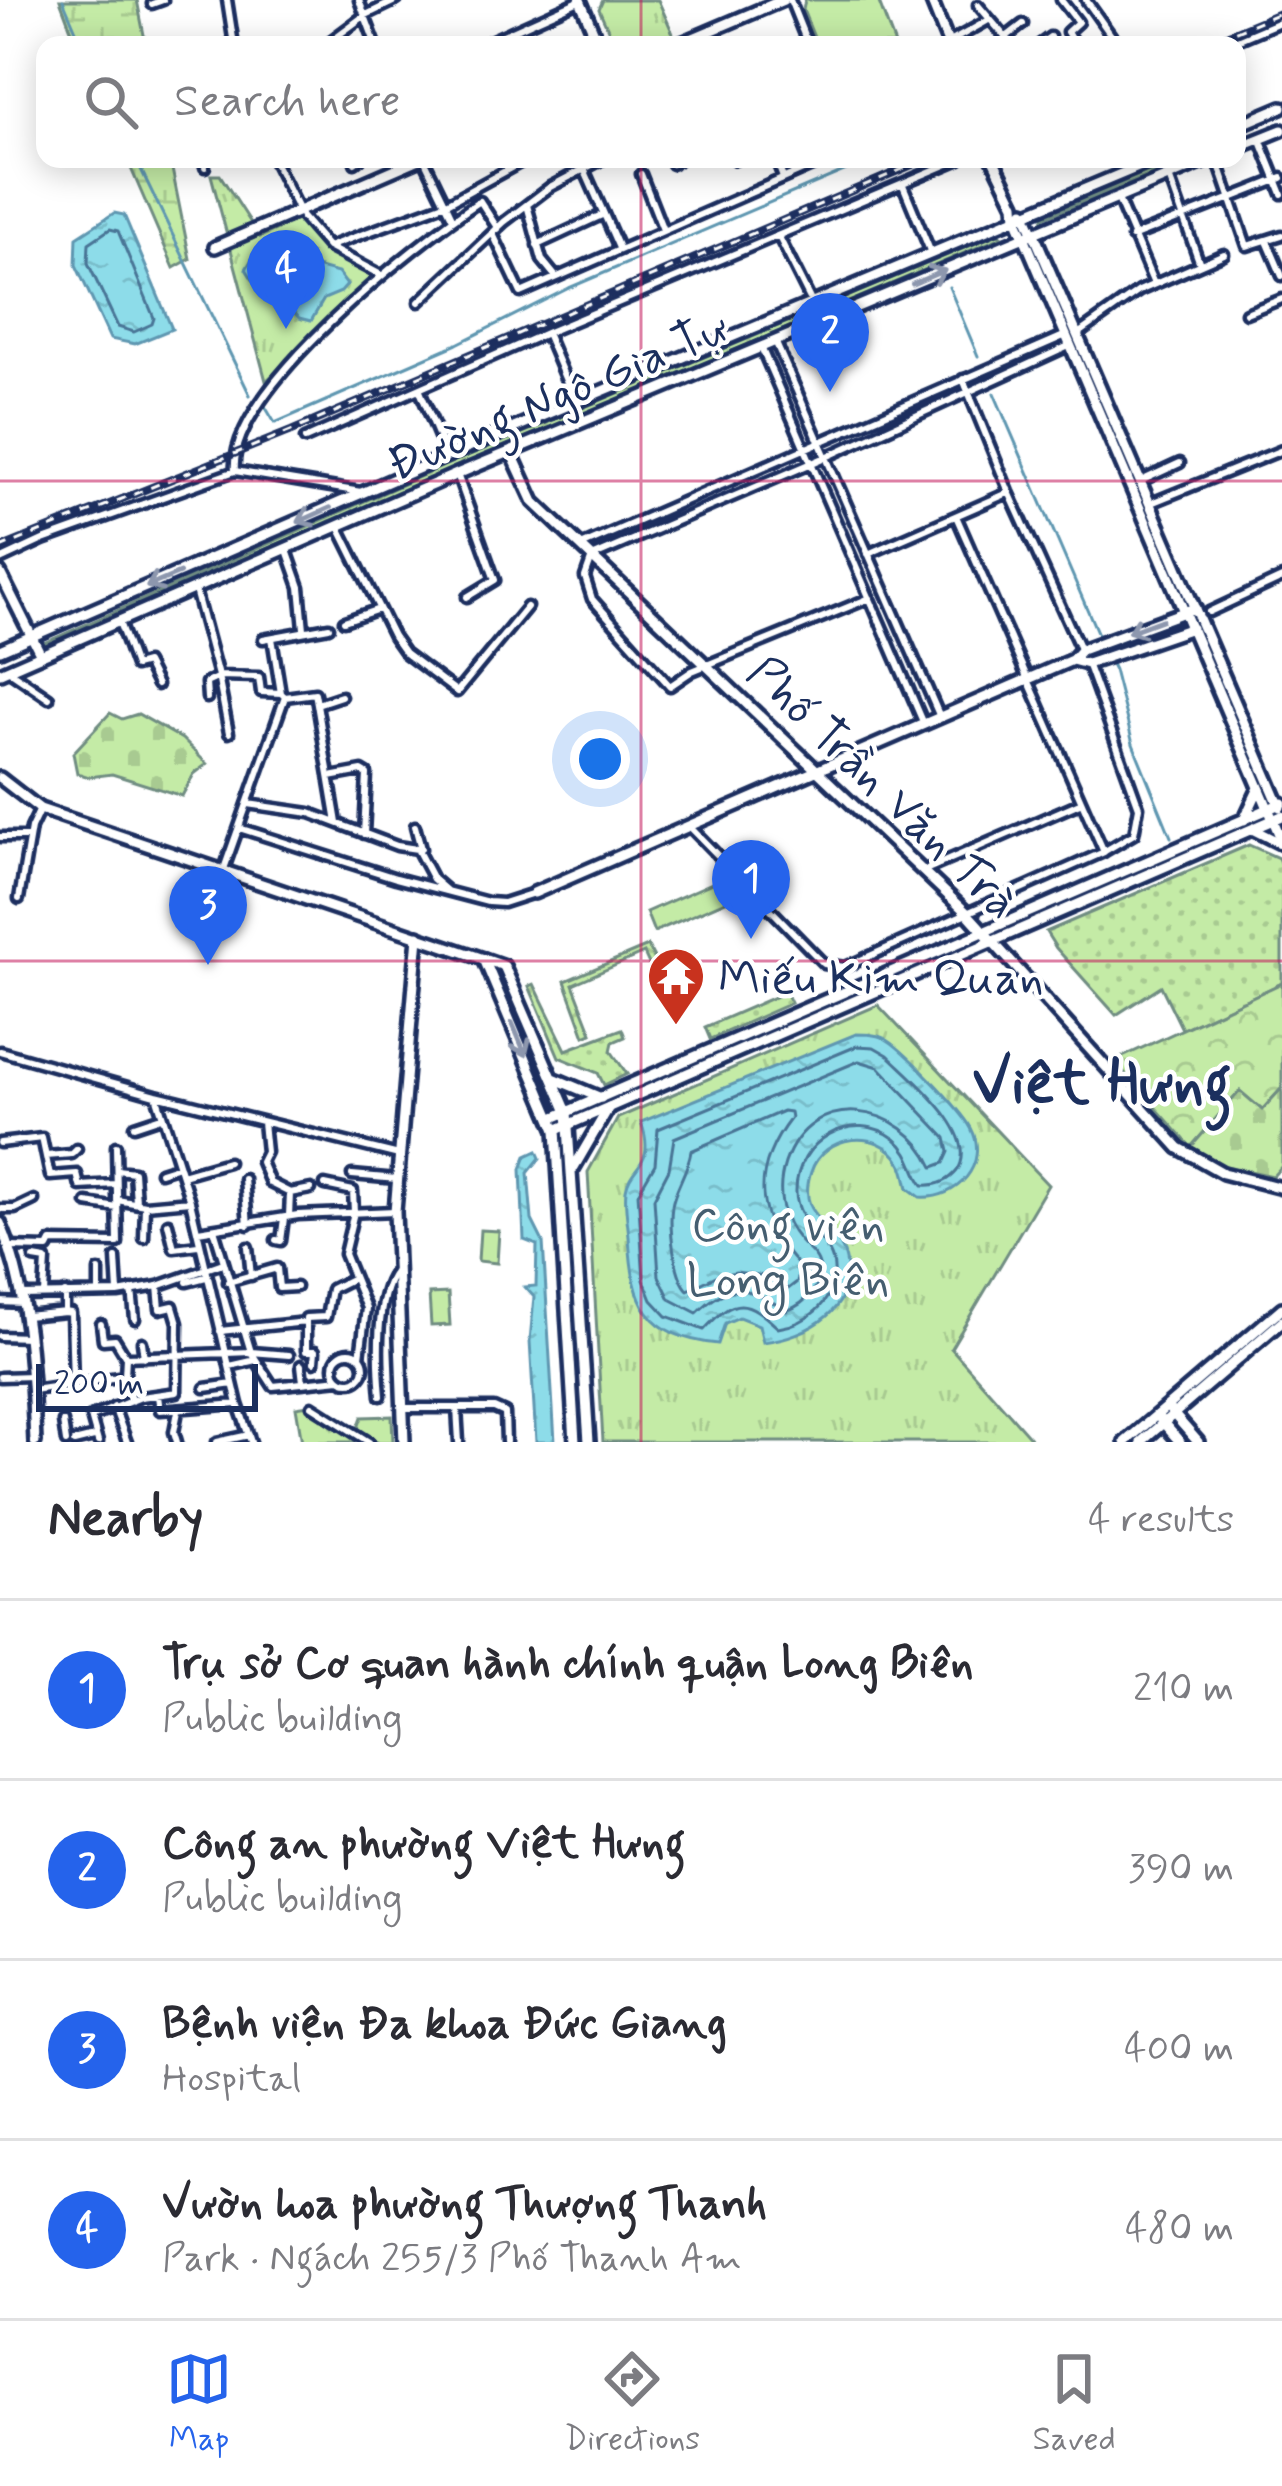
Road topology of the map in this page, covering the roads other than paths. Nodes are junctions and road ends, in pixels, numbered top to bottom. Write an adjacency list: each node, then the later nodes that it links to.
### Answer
1 (163, 0): 10 (street)
2 (226, 0): 16 (street)
3 (359, 0): 12 (street)
4 (397, 0): 12 (street)
5 (581, 0): 19 (street); 20 (street)
6 (786, 0): 21 (street); 22 (street)
7 (931, 0): 23 (street)
8 (1061, 0): 27 (street)
9 (1086, 0): 28 (street)
10 (152, 4)
11 (978, 5): 13 (street)
12 (364, 16): 17 (street); 18 (street)
13 (989, 20): 24 (street); 25 (street)
14 (1282, 21): 29 (street)
15 (1023, 24): 26 (street)
16 (232, 36)
17 (337, 36)
18 (372, 36)
19 (501, 36)
20 (595, 36)
21 (699, 36)
22 (804, 36)
23 (946, 36)
24 (962, 36)
25 (1004, 36)
26 (1014, 36)
27 (1069, 36)
28 (1112, 36)
29 (1246, 36)
30 (1282, 107): 31 (street)
31 (1246, 122)
32 (1282, 130): 33 (street)
33 (1260, 139): 34 (street); 50 (street)
34 (1246, 144)
35 (278, 168): 57 (street)
36 (399, 168): 57 (street)
37 (426, 168): 55 (street)
38 (510, 168): 55 (street)
39 (779, 168): 49 (street)
40 (805, 168): 49 (street)
41 (940, 168): 51 (street)
42 (997, 168): 59 (street)
43 (1135, 168): 59 (street, Đường Ngô Gia Tự)
44 (1190, 168): 48 (street, Đường Ngô Gia Tự)
45 (1218, 168): 53 (street)
46 (584, 169): 56 (street); 58 (street)
47 (641, 174): 62 (street)
48 (1169, 176): 54 (street, Đường Ngô Gia Tự); 60 (street)
49 (783, 178): 62 (street)
50 (1279, 180): 52 (street); 53 (street)
51 (903, 185): 66 (street); 73 (street)
52 (1282, 194)
53 (1230, 197): 60 (street); 68 (street)
54 (1118, 198): 64 (street, Đường Ngô Gia Tự); 67 (street)
55 (447, 203): 61 (street); 71 (street)
56 (527, 205): 63 (street); 69 (street)
57 (299, 209): 70 (street); 71 (street)
58 (604, 214): 69 (street); 72 (street)
59 (1022, 215): 64 (street); 73 (street, Đường Ngô Gia Tự)
60 (1184, 218): 67 (street); 75 (street)
61 (453, 219): 63 (street); 77 (street)
62 (663, 230): 72 (street)
63 (495, 231): 78 (street); 81 (street)
64 (1030, 235): 85 (street); 86 (street, Đường Ngô Gia Tự, one-way to 64)
65 (1282, 235): 68 (street)
66 (779, 237): 82 (street); 84 (street)
67 (1132, 238): 79 (street)
68 (1267, 241): 76 (street)
69 (537, 244): 78 (street)
70 (215, 247)
71 (328, 247): 77 (street)
72 (620, 249): 78 (street)
73 (931, 253): 82 (street, Đường Ngô Gia Tự)
74 (1224, 254): 75 (street)
75 (1200, 264): 79 (street)
76 (1281, 273)
77 (382, 275): 103 (street)
78 (556, 277)
79 (1154, 284): 85 (street)
80 (1282, 299): 83 (street)
81 (419, 302)
82 (812, 303): 92 (street, Đường Ngô Gia Tự)
83 (1246, 313)
84 (546, 333): 89 (street); 92 (street)
85 (1072, 338): 88 (street); 90 (street); 105 (street); 123 (street)
86 (775, 341): 87 (street, Đường Ngô Gia Tự); 91 (street)
87 (761, 347): 93 (street); 98 (street, Đường Ngô Gia Tự)
88 (963, 379): 90 (street); 95 (street)
89 (420, 391): 94 (street); 99 (street)
90 (968, 391): 100 (street); 107 (street)
91 (800, 398): 93 (street); 95 (street)
92 (574, 402): 99 (street, Đường Ngô Gia Tự)
93 (786, 405): 96 (street)
94 (305, 439)
95 (819, 442): 96 (street); 100 (street)
96 (805, 448): 102 (street); 111 (street)
97 (1282, 450): 108 (street)
98 (511, 452): 104 (street, Đường Ngô Gia Tự); 111 (street, Phố Trần Văn Trà)
99 (447, 456): 106 (street, Đường Ngô Gia Tự)
100 (826, 457): 102 (street); 113 (street)
101 (1180, 463): 105 (street)
102 (812, 464): 114 (street); 120 (street)
103 (235, 471): 106 (street); 115 (street)
104 (457, 474): 110 (street, Đường Ngô Gia Tự); 119 (street)
105 (1141, 481): 108 (street)
106 (364, 492): 130 (street, Đường Ngô Gia Tự, one-way to 130)
107 (1009, 493): 109 (street); 132 (street)
108 (1151, 503): 123 (street)
109 (956, 516): 113 (street); 139 (street)
110 (339, 527): 112 (street, Đường Ngô Gia Tự); 122 (street)
111 (581, 546): 114 (street, Phố Trần Văn Trà)
112 (287, 550): 118 (street, Đường Ngô Gia Tự); 129 (street)
113 (868, 554): 146 (street)
114 (592, 557): 136 (street, Phố Trần Văn Trà); 136 (street)
115 (0, 560)
116 (0, 573): 130 (street)
117 (1282, 578): 124 (street)
118 (195, 590): 126 (street, Đường Ngô Gia Tự); 138 (street)
119 (467, 597)
120 (870, 598): 136 (street); 147 (street)
121 (527, 607): 122 (street)
122 (379, 609): 125 (street)
123 (1190, 610): 124 (street); 127 (street); 132 (street, one-way to 132)
124 (1209, 612): 127 (street)
125 (344, 621)
126 (119, 622): 133 (street, Đường Ngô Gia Tự); 140 (street)
127 (1197, 626): 135 (street); 152 (street)
128 (328, 628): 129 (street)
129 (304, 629): 141 (street)
130 (32, 636): 131 (street, Đường Ngô Gia Tự); 133 (street)
131 (0, 650)
132 (1081, 650): 134 (street); 135 (street)
133 (41, 655): 137 (street, Đường Ngô Gia Tự)
134 (1072, 660): 135 (street); 139 (street)
135 (1087, 664): 168 (street)
136 (708, 667): 149 (street, Phố Trần Văn Trà)
137 (4, 671): 143 (street)
138 (218, 676): 141 (street); 144 (street); 148 (street)
139 (1029, 679): 146 (street); 154 (street)
140 (157, 685)
141 (283, 695): 145 (street); 155 (street)
142 (341, 697): 145 (street)
143 (49, 698)
144 (207, 698)
145 (317, 704): 150 (street)
146 (940, 717): 147 (street)
147 (924, 724): 149 (street)
148 (229, 733)
149 (818, 770): 161 (street); 170 (street, Phố Trần Văn Trà)
150 (329, 777): 158 (street); 163 (street)
151 (0, 778): 156 (street)
152 (1264, 783): 153 (street); 157 (street); 159 (street)
153 (1282, 784)
154 (1082, 802): 168 (street); 170 (street)
155 (248, 804): 158 (street); 162 (street)
156 (40, 809): 165 (street); 169 (street)
157 (1278, 810): 159 (street); 166 (street)
158 (338, 823): 163 (street)
159 (1248, 824): 166 (street); 176 (street)
160 (415, 826): 167 (street)
161 (689, 826): 172 (street); 174 (street)
162 (239, 828): 169 (street); 171 (street)
163 (364, 834): 167 (street)
164 (0, 837): 165 (street)
165 (29, 837): 173 (street)
166 (1282, 842)
167 (422, 852): 171 (street)
168 (1104, 852): 174 (street)
169 (224, 871): 175 (street)
170 (923, 871): 174 (street, Phố Trần Văn Trà)
171 (448, 892): 172 (street)
172 (534, 893)
173 (19, 898)
174 (967, 913): 176 (street, Phố Trần Văn Trà)
175 (418, 936): 177 (street); 190 (street)
176 (989, 936): 181 (street); 202 (street, Phố Trần Văn Trà)
177 (484, 959): 179 (street); 185 (street, one-way to 185)
178 (0, 1052): 180 (street)
179 (553, 1078): 181 (street); 183 (street)
180 (156, 1095): 182 (street); 184 (street)
181 (605, 1102): 183 (street); 193 (street)
182 (161, 1117): 186 (street); 195 (street)
183 (568, 1118): 185 (street); 193 (street)
184 (263, 1121): 190 (street); 204 (street)
185 (555, 1124): 304 (street)
186 (134, 1126)
187 (0, 1143): 191 (street)
188 (116, 1146): 194 (street)
189 (77, 1149): 191 (street)
190 (399, 1155): 199 (street)
191 (46, 1156): 200 (street)
192 (228, 1162): 195 (street)
193 (573, 1169): 305 (street)
194 (117, 1170): 200 (street); 207 (street)
195 (180, 1170): 196 (street); 206 (street)
196 (160, 1172)
197 (352, 1175): 199 (street)
198 (244, 1179): 217 (street)
199 (397, 1179): 212 (street)
200 (116, 1184): 209 (street)
201 (325, 1185): 213 (street)
202 (1282, 1188)
203 (310, 1190): 204 (street)
204 (290, 1193): 214 (street)
205 (34, 1200): 211 (street)
206 (190, 1201): 210 (street); 219 (street)
207 (136, 1202): 209 (street); 210 (street)
208 (87, 1203): 209 (street)
209 (117, 1204): 223 (street)
210 (145, 1205): 220 (street)
211 (0, 1209)
212 (394, 1211): 213 (street); 232 (street)
213 (354, 1212): 214 (street); 234 (street)
214 (286, 1217): 217 (street); 221 (street)
215 (0, 1223): 223 (street)
216 (169, 1223): 222 (street)
217 (248, 1225): 218 (street)
218 (214, 1229): 219 (street); 229 (street)
219 (198, 1231): 222 (street)
220 (144, 1238)
221 (276, 1240)
222 (199, 1245): 231 (street)
223 (9, 1247): 228 (street)
224 (248, 1247): 233 (street)
225 (34, 1258): 243 (street)
226 (116, 1258): 242 (street)
227 (0, 1262): 228 (street)
228 (14, 1263): 244 (street)
229 (223, 1263): 231 (street); 236 (street)
230 (99, 1271): 240 (street)
231 (207, 1272): 235 (street); 237 (street); 254 (street)
232 (395, 1272): 257 (street); 259 (street)
233 (250, 1276): 236 (street); 238 (street)
234 (353, 1278): 251 (street); 266 (street)
235 (187, 1282)
236 (228, 1282): 253 (street)
237 (158, 1286): 239 (street); 260 (street)
238 (296, 1287)
239 (132, 1290): 242 (street); 249 (street)
240 (99, 1291): 241 (street); 242 (street)
241 (65, 1293): 243 (street); 247 (street)
242 (118, 1293)
243 (44, 1294): 244 (street)
244 (22, 1299): 245 (street); 248 (street)
245 (0, 1302)
246 (1282, 1308): 289 (street)
247 (65, 1312): 248 (street); 277 (street)
248 (26, 1316): 256 (street)
249 (135, 1319)
250 (1282, 1321): 289 (street)
251 (306, 1322): 253 (street); 267 (street)
252 (101, 1324): 264 (street)
253 (243, 1327): 254 (street); 263 (street)
254 (220, 1331): 261 (street)
255 (0, 1336): 256 (street)
256 (28, 1337): 272 (street)
257 (398, 1341): 259 (street); 287 (street)
258 (142, 1342): 265 (street)
259 (382, 1342): 270 (street)
260 (176, 1354): 261 (street); 265 (street); 281 (street)
261 (226, 1354): 263 (street); 269 (street)
262 (289, 1355): 263 (street)
263 (254, 1356): 269 (street); 276 (street)
264 (126, 1357): 265 (street); 273 (street)
265 (144, 1357)
266 (360, 1358): 274 (street); 275 (street)
267 (314, 1362)
268 (301, 1365): 276 (street)
269 (230, 1366): 278 (street)
270 (379, 1371): 274 (street); 282 (street)
271 (0, 1376): 272 (street)
272 (32, 1376): 280 (street)
273 (125, 1376): 277 (street); 283 (street)
274 (361, 1376): 275 (street)
275 (340, 1379): 276 (street)
276 (303, 1382)
277 (73, 1384): 280 (street)
278 (233, 1384): 279 (street); 284 (street)
279 (205, 1388)
280 (33, 1390): 295 (street)
281 (158, 1395): 283 (street); 290 (street)
282 (381, 1396)
283 (131, 1401): 286 (street)
284 (238, 1404): 290 (street); 293 (street)
285 (312, 1406): 300 (street)
286 (115, 1407): 294 (street); 297 (street)
287 (402, 1408): 288 (street); 301 (street)
288 (458, 1408): 302 (street); 303 (street)
289 (1170, 1410): 291 (street); 309 (street)
290 (178, 1411): 298 (street)
291 (1160, 1419): 306 (street); 307 (street); 308 (street)
292 (63, 1422): 296 (street)
293 (250, 1439): 299 (street)
294 (96, 1440): 296 (street)
295 (35, 1442)
296 (70, 1442)
297 (128, 1442)
298 (177, 1442)
299 (217, 1442)
300 (369, 1442)
301 (404, 1442)
302 (459, 1442)
303 (506, 1442)
304 (575, 1442)
305 (589, 1442)
306 (1125, 1442)
307 (1141, 1442)
308 (1180, 1442)
309 (1198, 1442)

